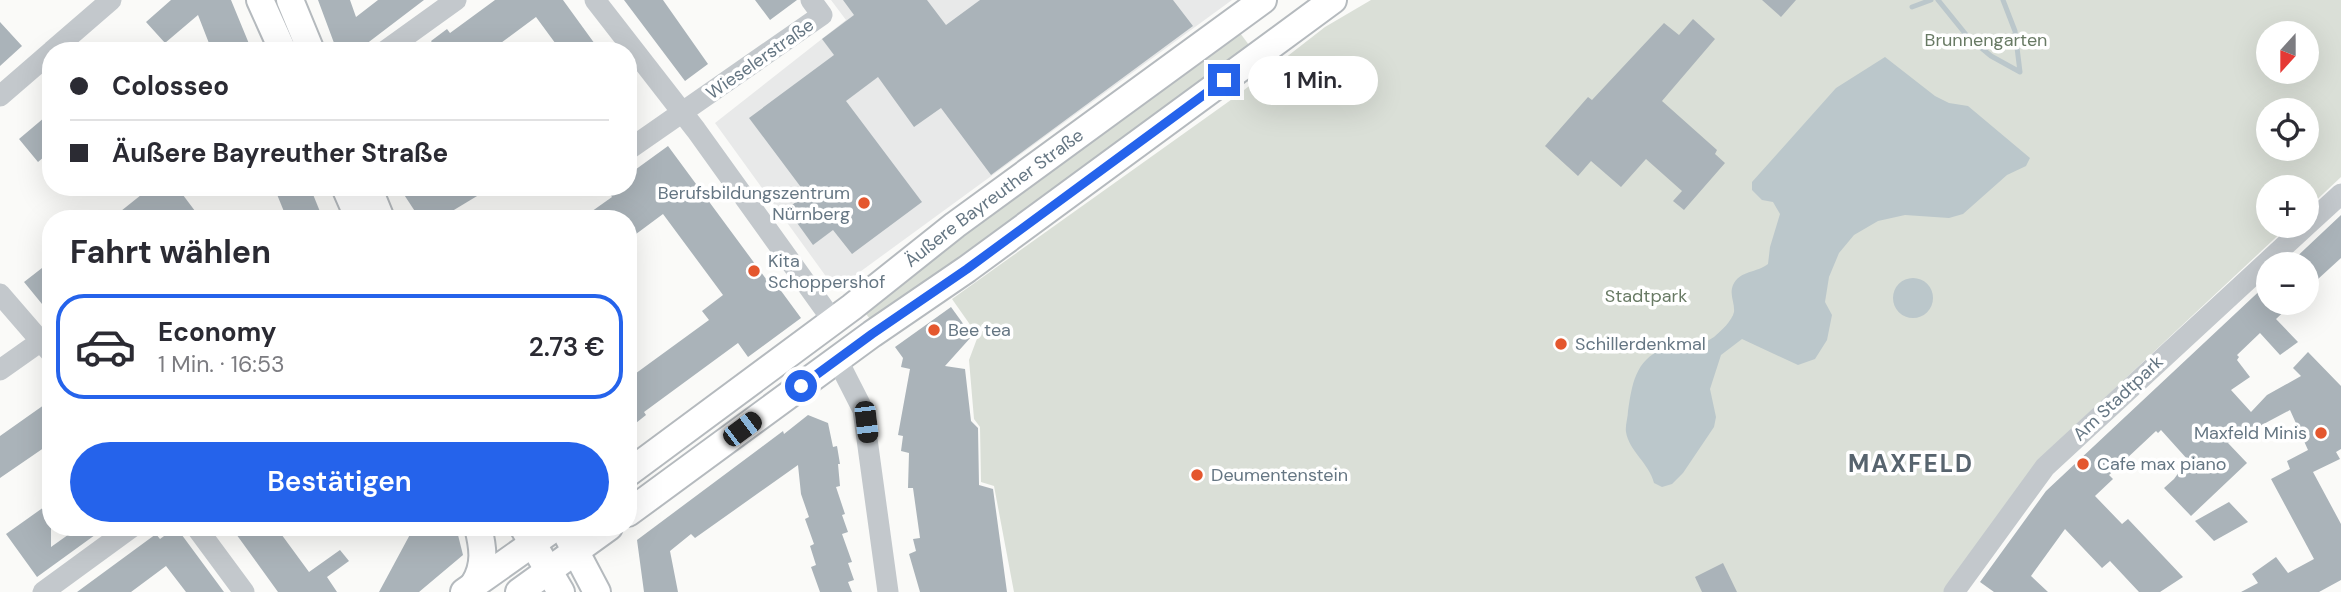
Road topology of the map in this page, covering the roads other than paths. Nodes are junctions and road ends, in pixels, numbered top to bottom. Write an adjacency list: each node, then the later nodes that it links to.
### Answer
1 (111, 0): 9 (street)
2 (260, 0): 10 (main road)
3 (290, 0): 11 (main road)
4 (456, 0): 12 (street)
5 (595, 0): 13 (street)
6 (811, 0): 17 (street, Wieselerstraße)
7 (1263, 0): 23 (main road, Äußere Bayreuther Straße)
8 (1318, 4): 26 (main road)
9 (62, 42)
10 (279, 42)
11 (307, 42)
12 (398, 42)
13 (627, 42)
14 (637, 55): 17 (street)
15 (42, 59): 16 (street)
16 (0, 96)
17 (682, 113): 18 (street); 23 (street)
18 (637, 144)
19 (2341, 194): 20 (street, Am Stadtpark)
20 (2319, 214)
21 (2293, 238): 45 (street, Am Stadtpark)
22 (0, 294): 24 (street)
23 (833, 321): 28 (main road, Äußere Bayreuther Straße)
24 (42, 338)
25 (42, 346): 27 (street)
26 (838, 359): 29 (main road); 44 (street)
27 (0, 370)
28 (637, 466)
29 (637, 506)
30 (120, 536): 40 (street)
31 (203, 536): 41 (street)
32 (480, 536): 39 (main road)
33 (528, 536): 39 (main road)
34 (530, 536): 38 (main road)
35 (565, 536): 37 (main road)
36 (597, 536): 37 (main road)
37 (576, 551): 38 (main road); 43 (main road)
38 (555, 581): 42 (main road)
39 (469, 588)
40 (43, 592)
41 (244, 592)
42 (519, 592)
43 (597, 592)
44 (887, 592)
45 (1954, 592)

